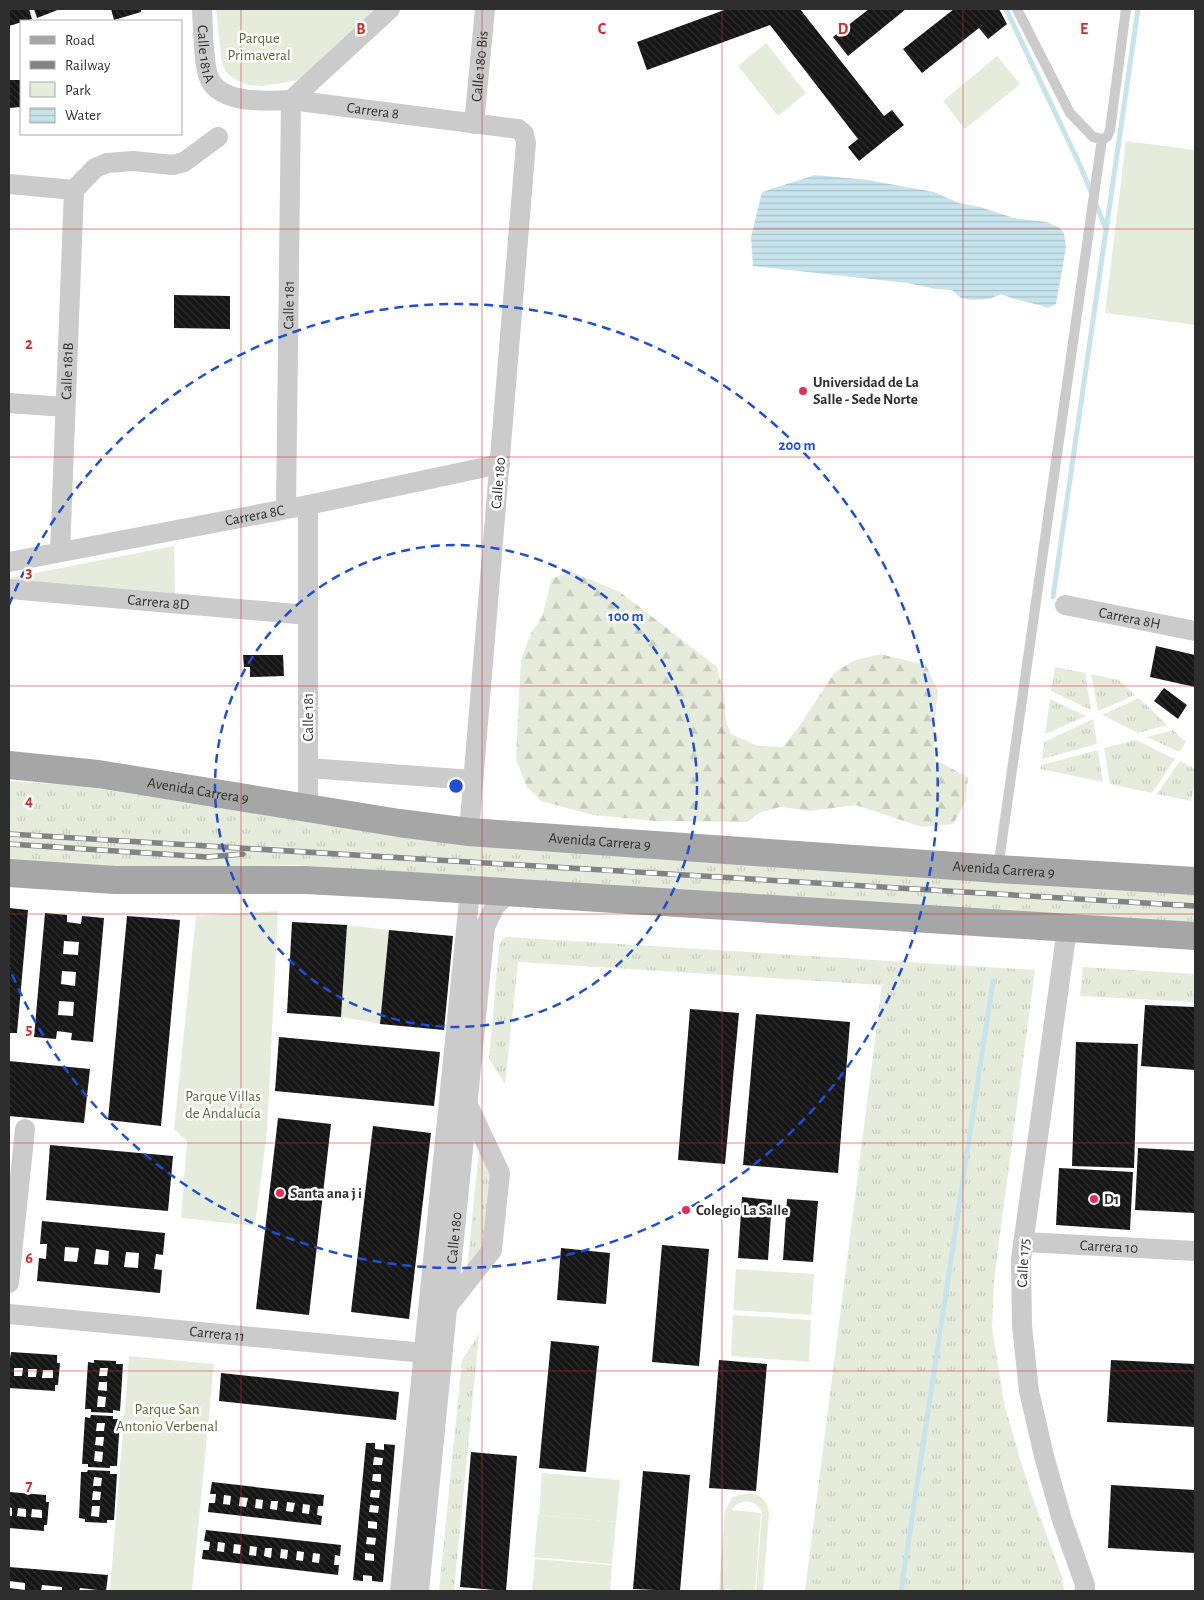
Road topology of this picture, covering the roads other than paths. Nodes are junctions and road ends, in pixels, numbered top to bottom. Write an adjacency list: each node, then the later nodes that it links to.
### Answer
1 (202, 9): 6 (street, Calle 181A)
2 (390, 9): 7 (street)
3 (485, 9): 8 (street, Calle 180 Bis)
4 (1017, 9): 11 (lane)
5 (1126, 9): 11 (lane)
6 (222, 92): 7 (street, Carrera 8)
7 (291, 100): 8 (street, Carrera 8); 18 (street, Calle 181)
8 (474, 124): 9 (street, Carrera 8)
9 (524, 134): 16 (street, Calle 180)
10 (218, 137): 13 (street)
11 (1102, 139): 30 (lane)
12 (9, 184): 13 (street)
13 (74, 190): 15 (street, Calle 181B)
14 (9, 403): 15 (street)
15 (65, 407): 19 (street, Calle 181B)
16 (500, 464): 17 (street, Carrera 8C); 27 (street, Calle 180)
17 (308, 505): 18 (street, Carrera 8C); 23 (street, Calle 181)
18 (286, 509): 19 (street, Carrera 8C)
19 (60, 552): 20 (street, Carrera 8C)
20 (9, 562)
21 (9, 589): 23 (street, Carrera 8D)
22 (1065, 605): 24 (street, Carrera 8H)
23 (308, 615): 26 (street, Calle 181)
24 (1195, 631)
25 (9, 765): 28 (main road, Avenida Carrera 9)
26 (308, 768): 27 (street); 28 (street, Calle 181)
27 (473, 780): 29 (street, Calle 180)
28 (308, 808): 29 (main road, Avenida Carrera 9)
29 (469, 832): 30 (main road, Avenida Carrera 9)
30 (998, 869): 32 (main road, Avenida Carrera 9)
31 (9, 873): 33 (main road)
32 (1195, 881)
33 (470, 890): 34 (main road); 44 (street, Calle 180)
34 (508, 893): 35 (main road); 37 (street, Calle 180)
35 (1067, 929): 36 (main road); 39 (street, Calle 175)
36 (1195, 936)
37 (467, 1103): 42 (street, Calle 180); 42 (street)
38 (24, 1129): 41 (street)
39 (1024, 1242): 40 (street, Carrera 10); 47 (street, Calle 175)
40 (1195, 1251)
41 (9, 1283)
42 (447, 1308): 46 (street, Calle 180)
43 (9, 1314): 44 (street, Carrera 11)
44 (424, 1354): 45 (street, Calle 180)
45 (400, 1591)
46 (419, 1591)
47 (1085, 1591)

